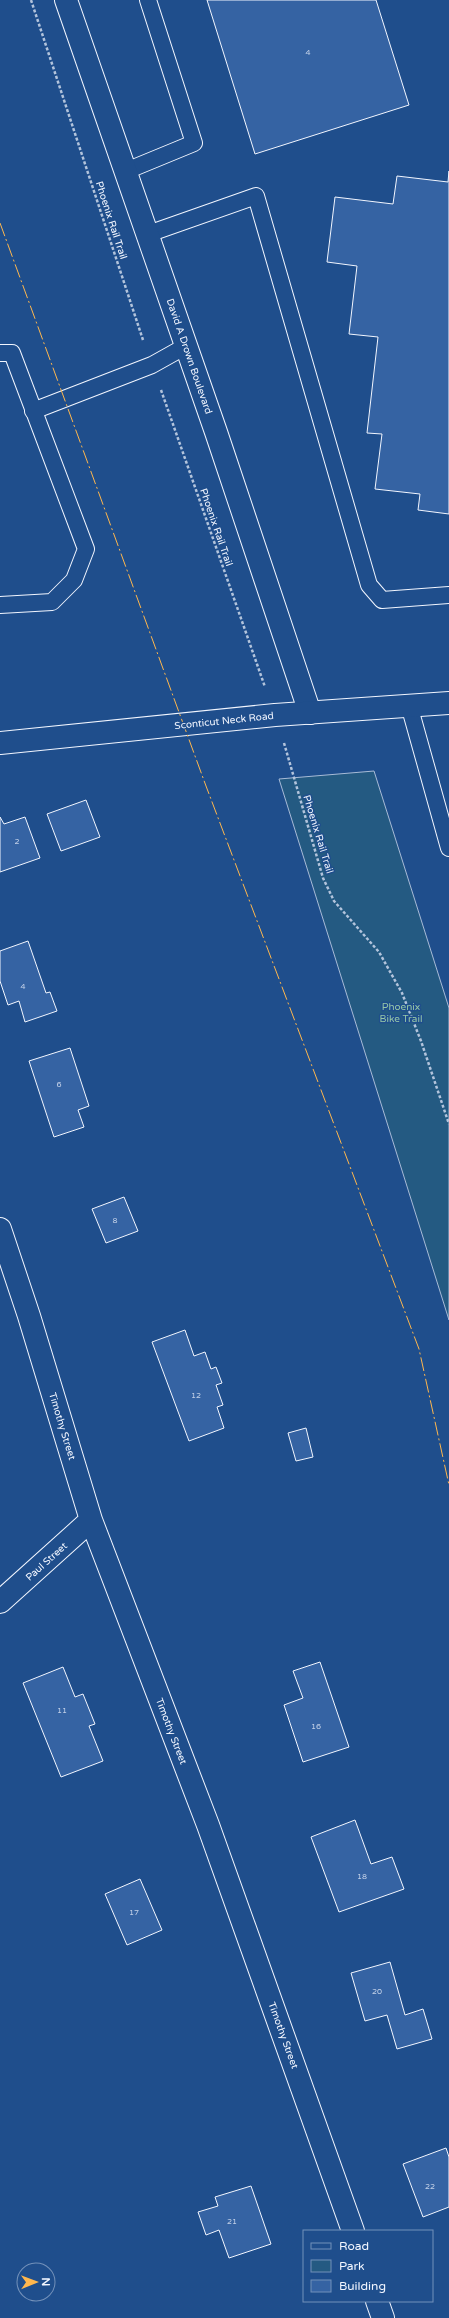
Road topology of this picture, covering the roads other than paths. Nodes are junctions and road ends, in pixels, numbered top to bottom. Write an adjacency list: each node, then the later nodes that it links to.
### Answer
1 (66, 0): 3 (street, David A Drown Boulevard)
2 (148, 0): 3 (lane)
3 (126, 171): 4 (street, David A Drown Boulevard)
4 (148, 234): 5 (street, David A Drown Boulevard); 8 (lane)
5 (186, 346): 7 (lane); 12 (street, David A Drown Boulevard)
6 (0, 353): 7 (lane)
7 (33, 411): 9 (lane)
8 (449, 595)
9 (0, 605)
10 (449, 703): 11 (street, Sconticut Neck Road)
11 (410, 705): 12 (street, Sconticut Neck Road); 14 (lane)
12 (310, 713): 13 (street, Sconticut Neck Road)
13 (0, 743)
14 (449, 848)
15 (0, 1228): 16 (street, Timothy Street)
16 (91, 1520): 17 (street, Paul Street); 18 (street, Timothy Street)
17 (0, 1602)
18 (353, 2230)
19 (377, 2302): 20 (street)
20 (383, 2318)

